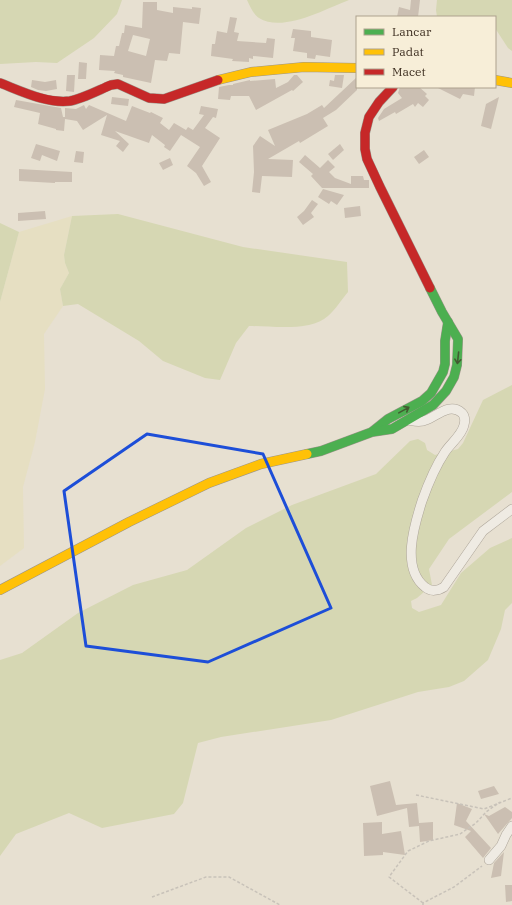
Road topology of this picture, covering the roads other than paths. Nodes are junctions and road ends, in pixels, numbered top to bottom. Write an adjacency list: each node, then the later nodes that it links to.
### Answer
1 (356, 68): 3 (main road)
2 (496, 80): 4 (main road)
3 (0, 83)
4 (512, 83)
5 (392, 88): 6 (main road)
6 (448, 322): 7 (main road, one-way to 7); 8 (main road, one-way to 6)
7 (408, 420): 8 (main road); 9 (street)
8 (372, 432): 10 (main road)
9 (512, 509)
10 (0, 590)
11 (512, 826): 12 (street)
12 (489, 860)

